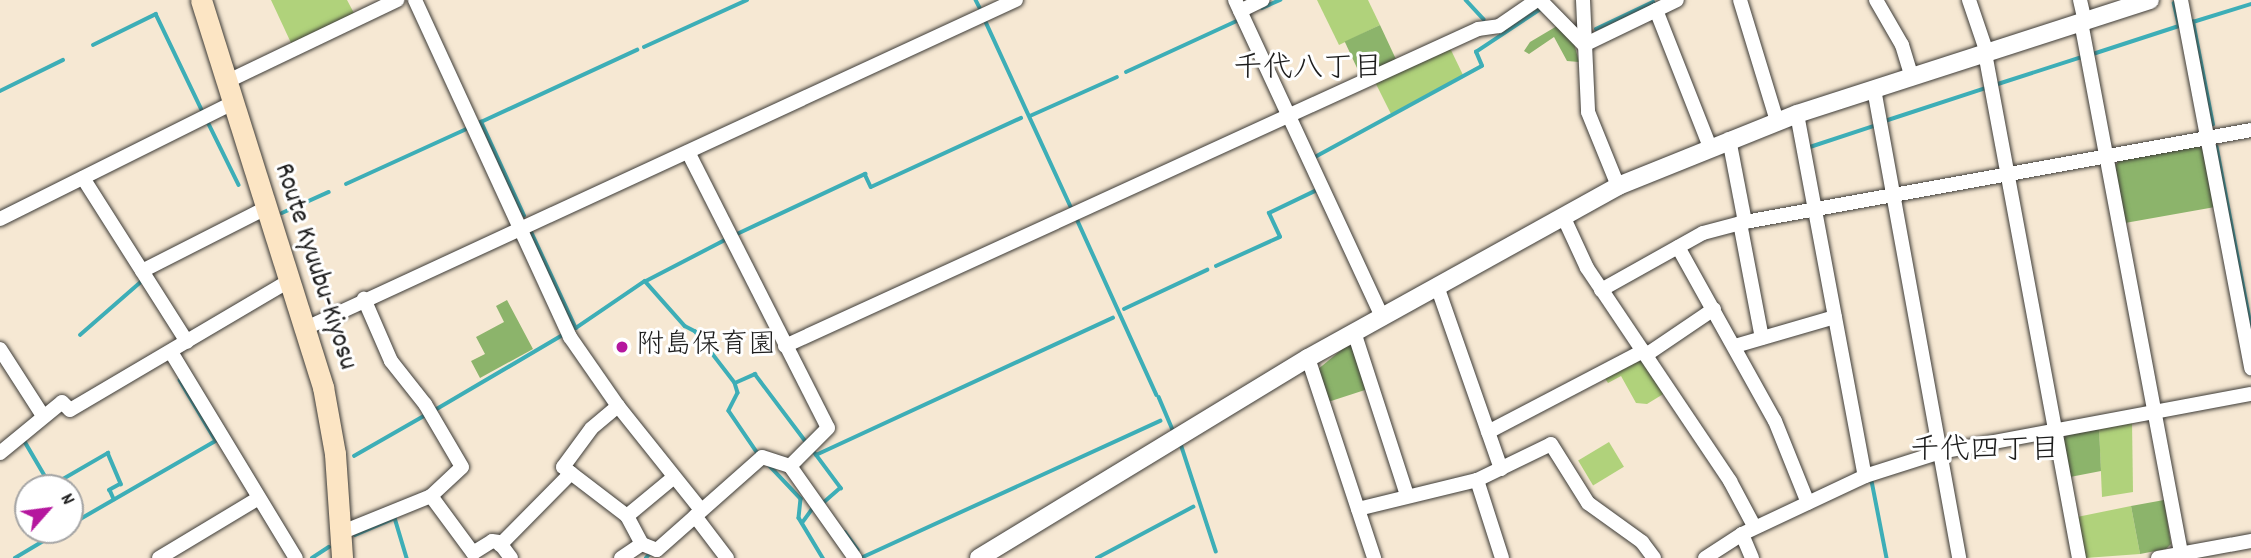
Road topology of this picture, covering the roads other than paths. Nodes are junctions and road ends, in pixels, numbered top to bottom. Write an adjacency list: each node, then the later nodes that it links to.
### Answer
1 (201, 0): 21 (main road, Route Kyuubu-Kiyosu)
2 (397, 0): 21 (street)
3 (415, 0): 42 (street)
4 (1016, 0): 31 (street)
5 (1263, 0): 16 (street)
6 (1562, 0): 14 (street)
7 (1583, 0): 18 (street)
8 (1740, 0): 26 (street)
9 (1876, 0): 20 (street)
10 (1969, 0): 19 (street)
11 (2080, 0): 17 (street)
12 (2150, 0): 17 (street)
13 (2181, 0): 28 (street)
14 (1541, 2): 18 (street); 25 (street)
15 (1667, 3): 18 (street); 30 (street)
16 (1237, 5): 25 (street)
17 (2083, 22): 19 (street); 32 (street)
18 (1584, 45): 35 (street)
19 (1986, 53): 20 (street); 33 (street)
20 (1912, 77): 22 (street)
21 (226, 82): 23 (main road, Route Kyuubu-Kiyosu)
22 (1874, 89): 24 (street); 36 (street)
23 (231, 104): 34 (street); 37 (main road, Route Kyuubu-Kiyosu)
24 (1797, 114): 26 (street); 38 (street)
25 (1289, 115): 50 (street); 56 (street)
26 (1777, 121): 29 (street)
27 (2251, 130): 28 (street)
28 (2208, 138): 32 (street); 62 (street)
29 (1730, 139): 30 (street); 41 (street)
30 (1710, 147): 35 (street)
31 (688, 152): 42 (street); 56 (street)
32 (2106, 156): 33 (street); 66 (street)
33 (2008, 173): 36 (street); 68 (street)
34 (83, 178): 40 (street); 44 (street)
35 (1618, 186): 39 (street)
36 (1893, 194): 38 (street); 70 (street)
37 (266, 208): 44 (street); 45 (main road, Route Kyuubu-Kiyosu)
38 (1814, 208): 41 (street); 51 (street)
39 (1563, 216): 46 (street); 47 (street)
40 (0, 219)
41 (1742, 223): 43 (street); 54 (street)
42 (522, 227): 48 (street); 65 (street)
43 (1678, 247): 47 (street); 49 (street)
44 (142, 271): 55 (street)
45 (291, 280): 52 (main road, Route Kyuubu-Kiyosu); 55 (street)
46 (1437, 286): 50 (street); 69 (street)
47 (1601, 290): 60 (street)
48 (364, 299): 52 (street); 79 (street)
49 (1714, 309): 57 (street); 60 (street)
50 (1382, 317): 53 (street)
51 (1835, 317): 54 (street); 75 (street)
52 (306, 328): 86 (main road, Route Kyuubu-Kiyosu)
53 (1354, 332): 61 (street); 78 (street)
54 (1762, 338): 57 (street)
55 (187, 342): 59 (street)
56 (785, 346): 72 (street)
57 (1735, 346): 81 (street)
58 (0, 349): 63 (street)
59 (171, 352): 67 (street); 80 (street)
60 (1644, 353): 69 (street); 85 (street)
61 (1308, 358): 82 (street); 98 (street)
62 (2251, 368)
63 (5, 371): 67 (street)
64 (2251, 394): 66 (street)
65 (618, 406): 74 (street); 76 (street)
66 (2155, 412): 68 (street); 90 (street)
67 (43, 416): 71 (street)
68 (2054, 430): 70 (street); 105 (street)
69 (1488, 432): 73 (street)
70 (1940, 452): 75 (street); 104 (street)
71 (0, 453)
72 (790, 466): 83 (street); 97 (street)
73 (1501, 469): 77 (street); 101 (street)
74 (571, 473): 84 (street); 89 (street)
75 (1865, 476): 81 (street)
76 (674, 477): 83 (street); 84 (street)
77 (1477, 480): 78 (street); 100 (street)
78 (1406, 495): 82 (street)
79 (431, 496): 86 (street); 89 (street)
80 (257, 499): 91 (street); 92 (street)
81 (1808, 503): 85 (street)
82 (1358, 509): 99 (street)
83 (698, 513): 88 (street); 96 (street)
84 (627, 516): 88 (street)
85 (1748, 530): 102 (street); 103 (street)
86 (340, 533): 93 (main road, Route Kyuubu-Kiyosu)
87 (2251, 541): 90 (street)
88 (642, 544): 95 (street)
89 (500, 545): 94 (street)
90 (2182, 556): 106 (street)
91 (159, 558)
92 (296, 558)
93 (342, 558)
94 (511, 558)
95 (621, 558)
96 (727, 558)
97 (856, 558)
98 (979, 558)
99 (1374, 558)
100 (1502, 558)
101 (1654, 558)
102 (1705, 558)
103 (1752, 558)
104 (1959, 558)
105 (2079, 558)
106 (2158, 558)

